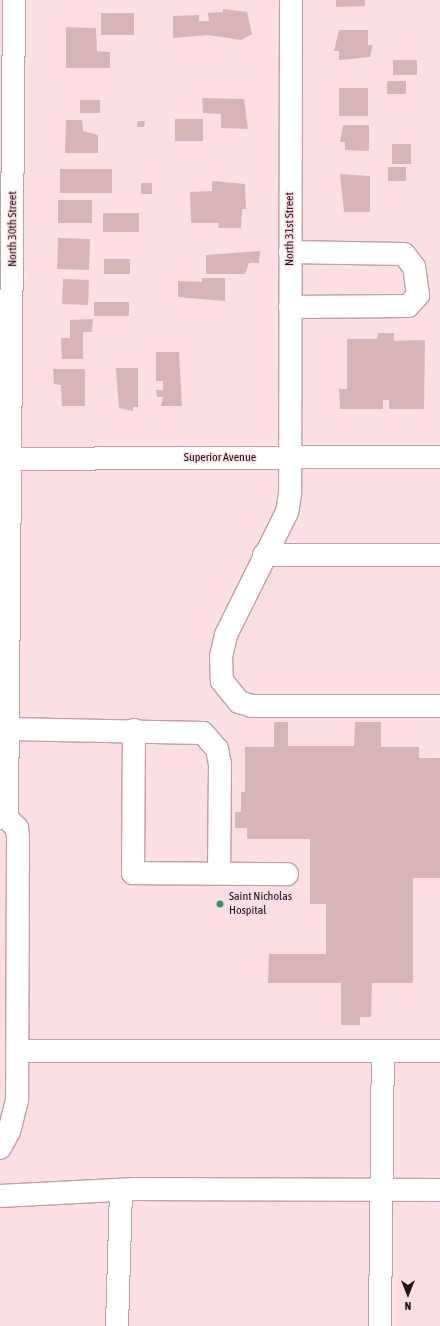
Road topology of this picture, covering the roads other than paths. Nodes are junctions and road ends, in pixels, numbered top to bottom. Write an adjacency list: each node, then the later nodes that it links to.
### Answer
1 (14, 0): 7 (street, North 30th Street)
2 (291, 0): 3 (street, North 31st Street)
3 (290, 252): 4 (street, North 31st Street); 4 (street)
4 (290, 307): 5 (street, North 31st Street)
5 (290, 457): 6 (street, Superior Avenue); 7 (street, Superior Avenue); 8 (street, North 31st Street)
6 (440, 457)
7 (6, 459): 10 (street, North 30th Street)
8 (264, 555): 9 (street); 11 (street, North 31st Street)
9 (440, 555)
10 (5, 584): 12 (street, North 30th Street)
11 (440, 706)
12 (8, 729): 13 (street); 14 (street, North 30th Street)
13 (134, 730): 15 (street); 15 (street)
14 (4, 818): 17 (street)
15 (219, 873): 16 (street)
16 (287, 874)
17 (9, 1027): 20 (street)
18 (383, 1051): 19 (street); 20 (street); 23 (street)
19 (440, 1051)
20 (12, 1060): 21 (street)
21 (0, 1148)
22 (121, 1190): 23 (street); 25 (street); 26 (street)
23 (382, 1190): 24 (street); 27 (street)
24 (440, 1190)
25 (0, 1196)
26 (117, 1326)
27 (380, 1326)

